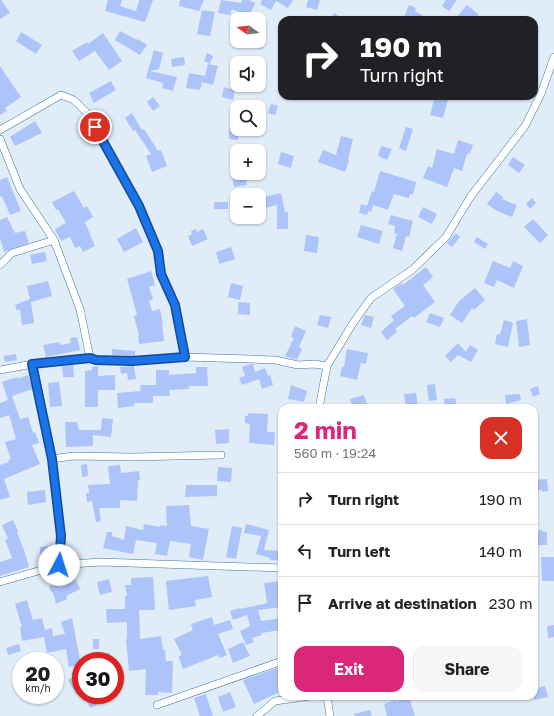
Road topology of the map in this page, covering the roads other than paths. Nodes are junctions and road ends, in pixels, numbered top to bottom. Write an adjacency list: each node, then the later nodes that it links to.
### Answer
1 (554, 57): 9 (street)
2 (0, 130): 6 (street)
3 (0, 139): 4 (street)
4 (54, 240): 5 (street); 7 (street)
5 (0, 265)
6 (185, 357): 7 (street); 9 (street)
7 (90, 358): 8 (street)
8 (32, 364): 10 (street); 13 (street)
9 (327, 366): 11 (street)
10 (0, 370)
11 (320, 404)
12 (222, 455): 13 (street)
13 (52, 459): 14 (street)
14 (59, 565): 15 (street); 16 (street)
15 (278, 568)
16 (0, 582)
17 (278, 662): 20 (street)
18 (282, 700): 21 (street)
19 (328, 700): 22 (street)
20 (157, 705)
21 (257, 716)
22 (330, 716)

